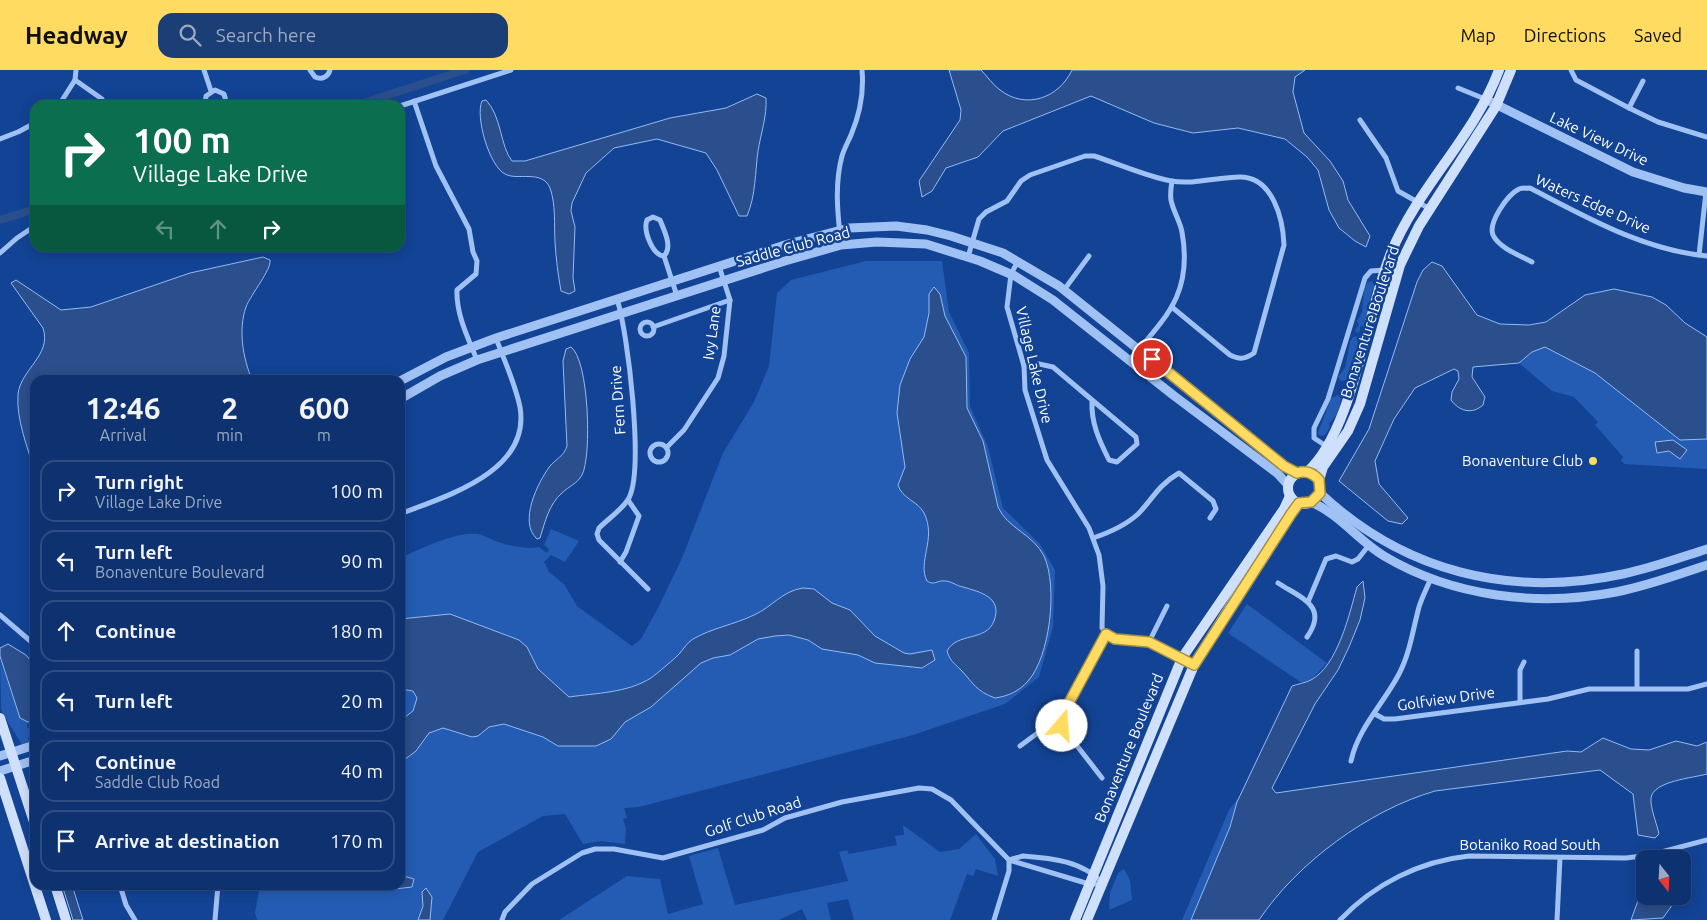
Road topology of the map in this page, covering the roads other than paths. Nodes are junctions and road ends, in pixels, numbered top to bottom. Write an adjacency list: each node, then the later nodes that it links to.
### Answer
1 (76, 70): 10 (street)
2 (204, 70): 13 (street)
3 (310, 70): 4 (street)
4 (330, 70)
5 (510, 70): 19 (street)
6 (862, 70): 32 (street)
7 (1499, 70): 14 (main road, Bonaventure Boulevard)
8 (1511, 70): 21 (main road, Bonaventure Boulevard)
9 (1571, 72): 22 (street)
10 (74, 80): 15 (street); 16 (street)
11 (1643, 81): 22 (street)
12 (1458, 88): 14 (street)
13 (211, 91): 17 (street); 18 (street)
14 (1485, 99): 21 (street, Lake View Drive); 29 (main road, Bonaventure Boulevard)
15 (62, 100)
16 (102, 100)
17 (206, 100)
18 (226, 100)
19 (414, 101): 20 (street); 56 (street)
20 (405, 104)
21 (1496, 106): 28 (street, Lake View Drive); 30 (main road, Bonaventure Boulevard)
22 (1629, 108): 25 (street)
23 (1360, 120): 29 (street)
24 (30, 125): 26 (street)
25 (1707, 137)
26 (0, 139)
27 (1172, 181): 33 (street); 52 (street); 52 (street)
28 (1706, 192): 36 (street)
29 (1418, 203): 30 (street); 44 (main road, Bonaventure Boulevard)
30 (1430, 209): 68 (main road, Bonaventure Boulevard)
31 (30, 229): 35 (street)
32 (839, 230): 33 (street, Saddle Club Road); 34 (street); 43 (street, Saddle Club Road)
33 (971, 242): 40 (street); 41 (street, Saddle Club Road)
34 (841, 245): 40 (street, Saddle Club Road); 46 (street, Saddle Club Road)
35 (0, 253)
36 (1700, 255): 39 (street, Waters Edge Drive); 42 (street, Waters Edge Drive)
37 (664, 256): 37 (street); 47 (street)
38 (1090, 256): 48 (street)
39 (1707, 256)
40 (968, 257): 45 (street, Saddle Club Road)
41 (1019, 260): 45 (street, Village Lake Drive); 48 (street, Saddle Club Road)
42 (1532, 262)
43 (719, 266): 46 (street, Ivy Lane); 47 (street, Saddle Club Road)
44 (1385, 270): 65 (main road, Bonaventure Boulevard); 65 (street)
45 (1011, 274): 60 (street, Saddle Club Road); 61 (street, Village Lake Drive)
46 (724, 280): 49 (street, Saddle Club Road); 51 (street, Ivy Lane)
47 (672, 281): 49 (street); 50 (street, Saddle Club Road)
48 (1064, 290): 57 (street, Saddle Club Road)
49 (677, 296): 53 (street, Saddle Club Road)
50 (617, 299): 53 (street, Fern Drive); 55 (street, Saddle Club Road)
51 (730, 300): 54 (street); 66 (street, Ivy Lane)
52 (1173, 308): 57 (street)
53 (622, 314): 58 (street, Saddle Club Road); 72 (street, Fern Drive)
54 (654, 327)
55 (496, 338): 56 (street, Saddle Club Road); 58 (street)
56 (472, 347): 59 (street); 62 (street, Saddle Club Road)
57 (1139, 348): 60 (street); 67 (street, Saddle Club Road)
58 (501, 352): 59 (street, Saddle Club Road); 75 (street)
59 (477, 360): 63 (street, Saddle Club Road)
60 (1129, 361): 69 (street, Saddle Club Road)
61 (1024, 366): 64 (street); 77 (street, Village Lake Drive)
62 (405, 378)
63 (405, 396)
64 (1092, 400): 64 (street)
65 (1326, 446): 67 (main road, Bonaventure Boulevard)
66 (667, 447)
67 (1302, 472): 68 (main road); 69 (main road)
68 (1319, 480): 70 (main road)
69 (1288, 484): 71 (main road)
70 (1320, 493): 73 (main road); 81 (street)
71 (1290, 496): 74 (main road); 94 (main road, Bonaventure Boulevard)
72 (628, 500): 80 (street); 80 (street)
73 (1311, 502): 74 (main road); 78 (street)
74 (1299, 503): 96 (main road, Bonaventure Boulevard)
75 (405, 512)
76 (1210, 518): 77 (street)
77 (1093, 538): 89 (street, Village Lake Drive)
78 (1369, 545): 83 (street); 86 (street)
79 (1707, 549): 81 (street)
80 (620, 562): 85 (street)
81 (1433, 564): 83 (street)
82 (1707, 564): 83 (street)
83 (1430, 578): 101 (street, Golfview Drive)
84 (1278, 583): 86 (street)
85 (648, 589)
86 (1308, 602): 90 (street)
87 (1166, 606): 92 (street)
88 (0, 615): 91 (street)
89 (1106, 634): 92 (street); 100 (street)
90 (1307, 637)
91 (30, 641)
92 (1149, 642): 94 (street)
93 (1637, 651): 98 (street)
94 (1182, 658): 96 (street); 120 (main road, Bonaventure Boulevard)
95 (1524, 662): 99 (street)
96 (1194, 665): 122 (main road, Bonaventure Boulevard)
97 (1707, 684): 98 (street, Golfview Drive)
98 (1637, 688): 99 (street, Golfview Drive)
99 (1520, 702): 101 (street, Golfview Drive)
100 (1064, 714): 103 (street); 112 (street)
101 (1375, 714): 107 (street, Golfview Drive)
102 (0, 718): 105 (main road)
103 (1020, 746)
104 (30, 747): 105 (street)
105 (12, 753): 106 (street); 109 (main road)
106 (0, 756)
107 (1351, 761)
108 (30, 762): 109 (street)
109 (16, 766): 110 (street); 113 (main road)
110 (0, 771)
111 (0, 778): 119 (main road)
112 (1102, 778)
113 (30, 809)
114 (1707, 840): 116 (street, Botaniko Road South)
115 (1042, 857): 117 (street); 118 (street); 120 (street)
116 (1560, 858): 135 (street, Botaniko Road South); 136 (street)
117 (1009, 860): 118 (street); 131 (street, Golf Club Road); 132 (street)
118 (1040, 868): 121 (street)
119 (30, 871)
120 (1094, 873): 121 (main road, Bonaventure Boulevard); 122 (street)
121 (1089, 884): 122 (street); 133 (main road, Bonaventure Boulevard)
122 (1103, 884): 134 (main road, Bonaventure Boulevard)
123 (36, 890): 127 (main road)
124 (56, 890): 128 (main road)
125 (122, 890): 129 (street)
126 (218, 890): 130 (street)
127 (46, 920)
128 (66, 920)
129 (134, 920)
130 (215, 920)
131 (502, 920)
132 (994, 920)
133 (1075, 920)
134 (1087, 920)
135 (1340, 920)
136 (1557, 920)

